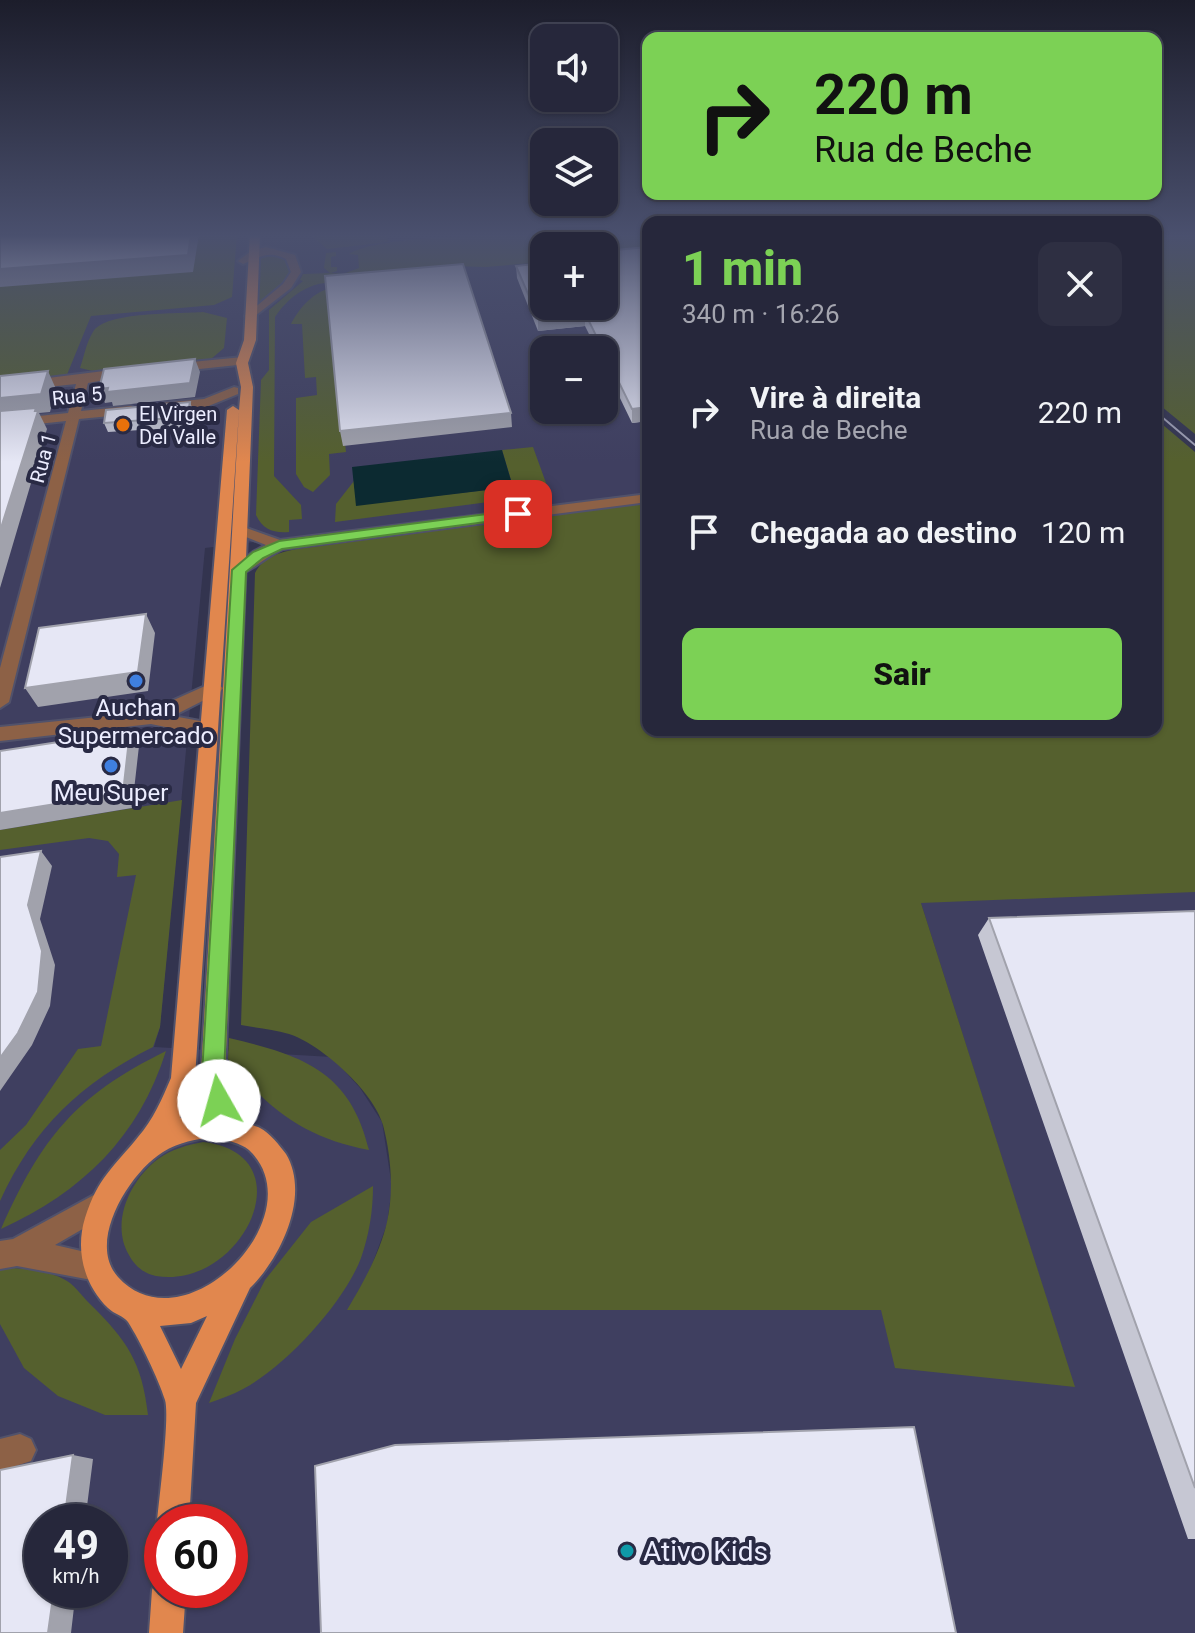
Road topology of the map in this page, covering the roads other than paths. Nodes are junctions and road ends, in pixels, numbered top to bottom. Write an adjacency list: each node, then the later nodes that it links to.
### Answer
1 (239, 310): 5 (main road)
2 (251, 310): 4 (main road)
3 (258, 310): 4 (street)
4 (251, 316): 6 (main road)
5 (237, 328)
6 (240, 365): 7 (street); 9 (street, Rua 5); 10 (main road); 14 (main road)
7 (83, 380): 8 (street); 11 (street, Rua 1)
8 (0, 388)
9 (206, 403): 10 (street, Rua 5); 11 (street, Rua 5)
10 (233, 411): 17 (main road)
11 (75, 416): 12 (street, Rua 5); 18 (street, Rua 1)
12 (0, 424)
13 (642, 499): 15 (street)
14 (241, 530): 15 (street); 16 (main road)
15 (279, 545): 16 (street)
16 (239, 570): 22 (main road)
17 (214, 688): 19 (street); 20 (main road)
18 (0, 702)
19 (151, 718): 20 (street); 21 (street)
20 (209, 729): 22 (main road); 24 (main road)
21 (0, 734)
22 (223, 858): 23 (main road)
23 (237, 1127): 24 (main road); 28 (main road)
24 (147, 1147): 25 (main road)
25 (103, 1203): 26 (street); 27 (main road)
26 (8, 1254): 27 (street)
27 (97, 1267): 29 (main road)
28 (237, 1285): 29 (main road); 30 (main road)
29 (137, 1310): 30 (main road)
30 (181, 1401): 31 (main road)
31 (174, 1504)
32 (168, 1608): 33 (main road)
33 (166, 1633)

